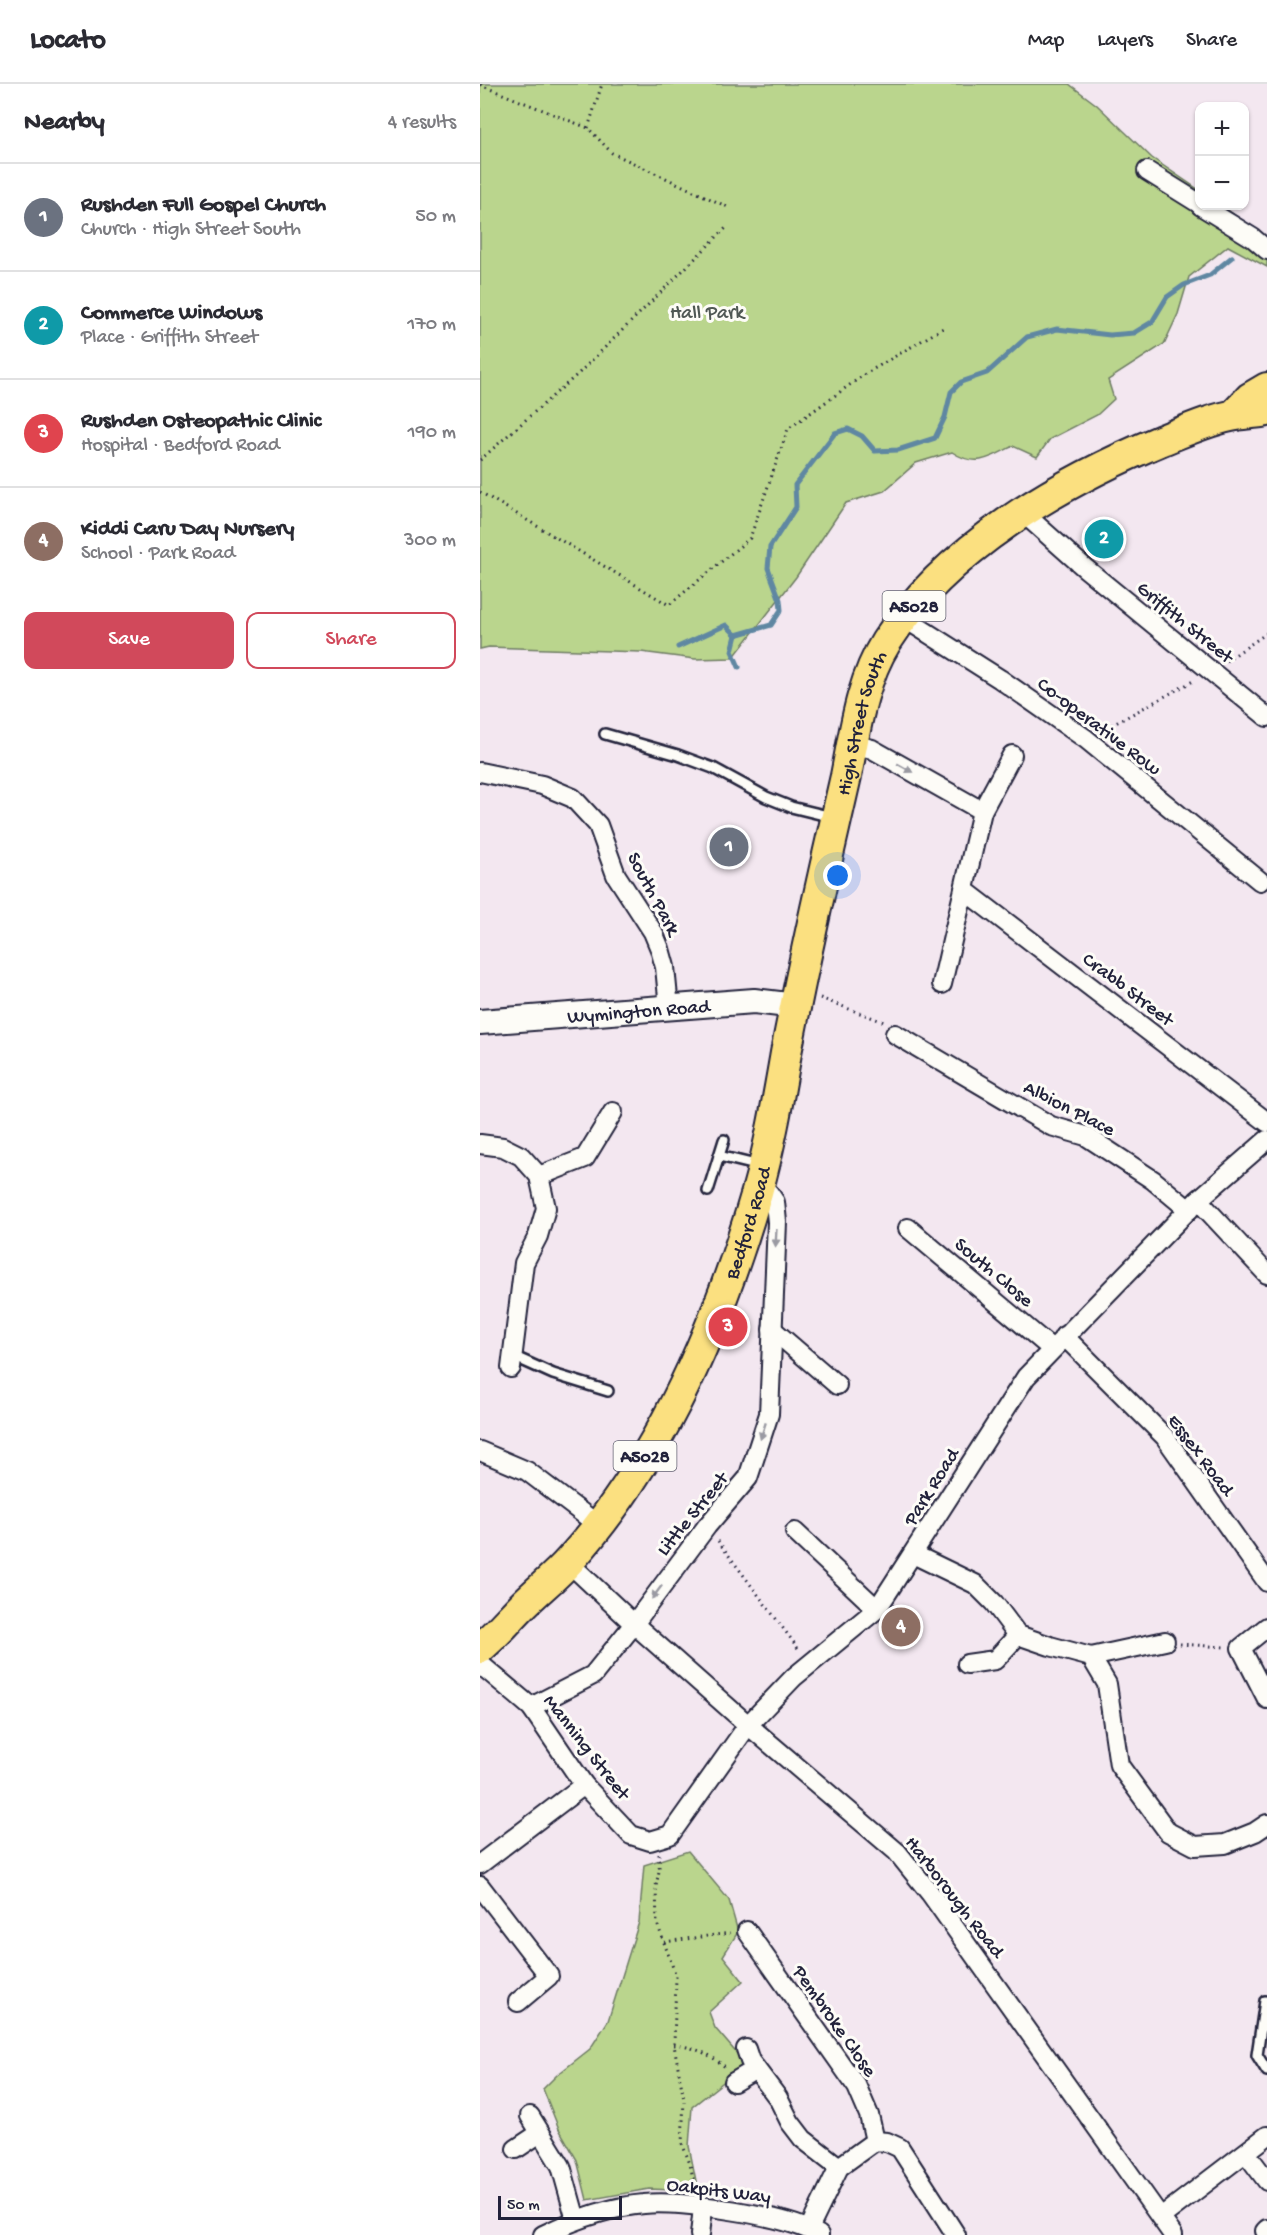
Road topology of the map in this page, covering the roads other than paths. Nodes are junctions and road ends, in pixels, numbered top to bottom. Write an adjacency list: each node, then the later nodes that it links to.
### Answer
1 (1147, 171): 2 (street)
2 (1195, 202)
3 (1208, 210): 4 (street)
4 (1267, 250)
5 (1267, 388): 7 (main road, A5028)
6 (1267, 411): 7 (main road, High Street South / A5028)
7 (1234, 415): 8 (main road, High Street South / A5028)
8 (1025, 510): 9 (main road, High Street South / A5028); 10 (street, Griffith Street)
9 (904, 618): 12 (main road, High Street South / A5028); 17 (street, Co-operative Row)
10 (1267, 717)
11 (605, 734): 16 (lane)
12 (852, 744): 15 (street, one-way to 15); 16 (main road, High Street South / A5028)
13 (1012, 756): 15 (street)
14 (480, 772): 21 (street, South Park)
15 (982, 811): 18 (street)
16 (837, 818): 20 (main road, High Street South / A5028)
17 (1260, 881)
18 (964, 890): 19 (street); 25 (street, Crabb Street)
19 (942, 984)
20 (797, 998): 21 (street, Wymington Road); 31 (main road, Bedford Road / A5028)
21 (669, 1008): 22 (street, Wymington Road)
22 (480, 1022)
23 (895, 1034): 33 (street, Albion Place)
24 (613, 1113): 30 (street)
25 (1267, 1122)
26 (724, 1140): 29 (lane)
27 (1267, 1140): 33 (street, Park Road)
28 (480, 1144): 30 (street)
29 (719, 1156): 31 (lane); 32 (lane)
30 (539, 1176): 38 (street)
31 (760, 1178): 36 (street, Little Street, one-way to 36); 42 (main road, Bedford Road / A5028)
32 (708, 1191)
33 (1193, 1205): 35 (street, Albion Place); 37 (street, Park Road)
34 (908, 1228): 37 (street, South Close)
35 (1267, 1274)
36 (772, 1329): 39 (street); 48 (street, Little Street, one-way to 48)
37 (1058, 1343): 44 (street, Park Road); 46 (street, Essex Road)
38 (512, 1362): 40 (lane)
39 (837, 1385)
40 (608, 1390)
41 (480, 1451): 42 (street)
42 (598, 1526): 45 (main road, Bedford Road / A5028)
43 (795, 1532): 47 (street)
44 (913, 1554): 47 (street, Park Road); 50 (street)
45 (568, 1562): 48 (street, Harborough Road); 52 (main road, Bedford Road / A5028)
46 (1267, 1582)
47 (877, 1609): 58 (street, Park Road)
48 (634, 1624): 57 (street, Little Street); 58 (street, Harborough Road)
49 (1267, 1628): 56 (street)
50 (1018, 1635): 53 (street); 55 (street)
51 (1165, 1641): 53 (street)
52 (480, 1648)
53 (1091, 1657): 60 (street)
54 (480, 1664): 57 (street, Manning Street)
55 (967, 1664)
56 (1267, 1699)
57 (531, 1707): 59 (street, Manning Street)
58 (748, 1725): 61 (street, Park Road); 80 (street, Harborough Road)
59 (584, 1785): 61 (street, Manning Street); 62 (street)
60 (1267, 1824)
61 (631, 1835)
62 (480, 1864)
63 (480, 1886): 66 (street)
64 (747, 1931): 74 (street, Pembroke Close)
65 (1265, 2001): 69 (lane)
66 (518, 2002)
67 (746, 2049): 68 (street)
68 (756, 2068): 70 (street); 77 (street)
69 (1267, 2071)
70 (734, 2082)
71 (530, 2116): 72 (street)
72 (540, 2133): 75 (street); 81 (street)
73 (1267, 2136): 76 (street)
74 (875, 2141): 77 (street); 85 (street)
75 (516, 2149)
76 (1246, 2152): 78 (street); 80 (street)
77 (839, 2167): 82 (street)
78 (1267, 2181)
79 (699, 2206): 81 (street, Oakpits Way); 82 (street, Oakpits Way); 84 (street)
80 (1161, 2217): 86 (street, Harborough Road)
81 (576, 2220): 83 (street, Oakpits Way)
82 (814, 2232)
83 (543, 2235)
84 (700, 2235)
85 (956, 2235)
86 (1173, 2235)

